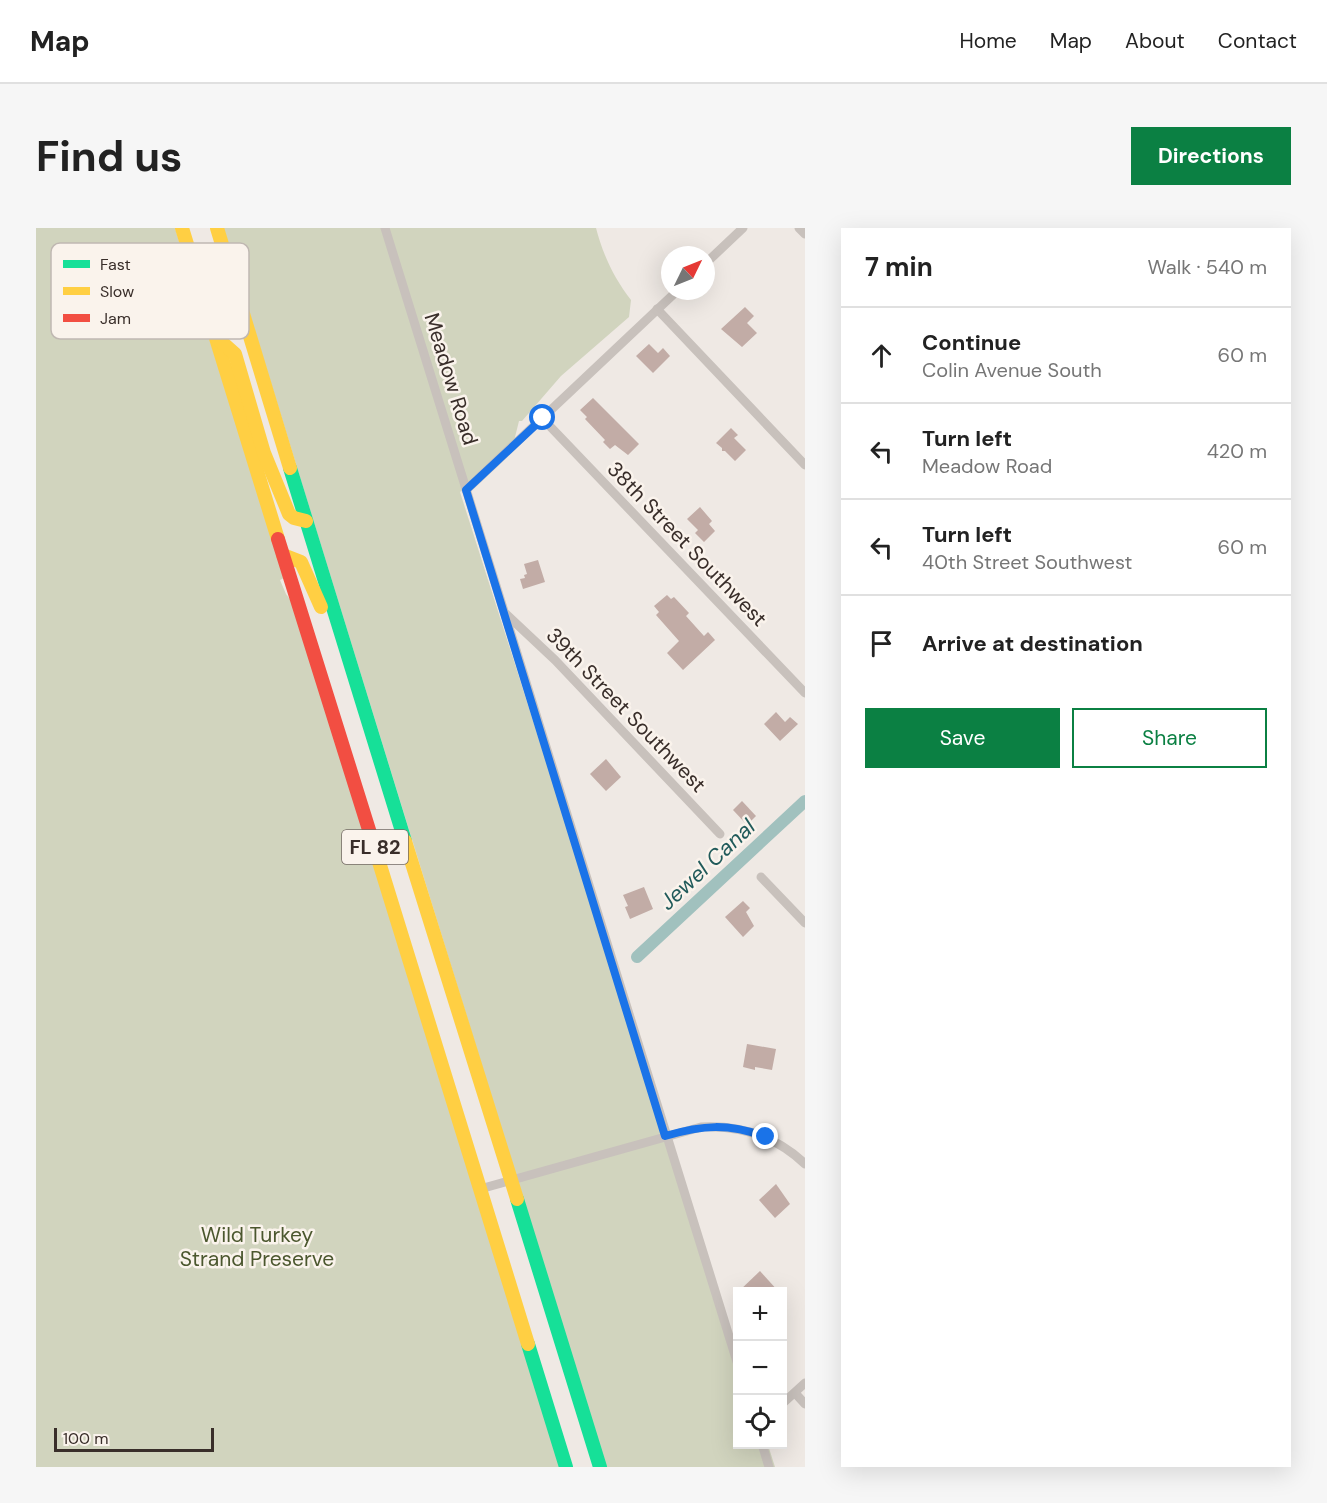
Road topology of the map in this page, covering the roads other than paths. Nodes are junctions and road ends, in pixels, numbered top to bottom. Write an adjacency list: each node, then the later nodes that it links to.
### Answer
1 (182, 228): 7 (highway, FL 82)
2 (217, 228): 8 (highway, FL 82)
3 (385, 228): 17 (street, Meadow Road)
4 (743, 228): 9 (street)
5 (799, 228): 6 (street)
6 (805, 234)
7 (187, 243)
8 (222, 243)
9 (715, 254)
10 (667, 300): 11 (street)
11 (657, 309): 15 (street); 16 (street)
12 (249, 331): 18 (highway, FL 82)
13 (216, 339): 19 (highway, FL 82)
14 (217, 339): 18 (highway)
15 (543, 418): 17 (street); 21 (street, 38th Street Southwest)
16 (805, 465)
17 (466, 490): 20 (street, Meadow Road)
18 (306, 521): 22 (highway, FL 82)
19 (283, 555): 22 (highway); 29 (highway, FL 82)
20 (504, 612): 23 (street, 39th Street Southwest); 26 (street, Meadow Road)
21 (805, 693)
22 (378, 752): 28 (highway, FL 82)
23 (720, 834)
24 (761, 877): 25 (street)
25 (805, 923)
26 (665, 1136): 27 (street); 28 (street); 30 (street, Meadow Road)
27 (805, 1164)
28 (511, 1180): 29 (street); 37 (highway, FL 82)
29 (480, 1189): 36 (highway, FL 82)
30 (733, 1349)
31 (805, 1383): 32 (street)
32 (795, 1393): 33 (street); 34 (street)
33 (787, 1400)
34 (805, 1404)
35 (764, 1449): 38 (street)
36 (566, 1467)
37 (600, 1467)
38 (769, 1467)

